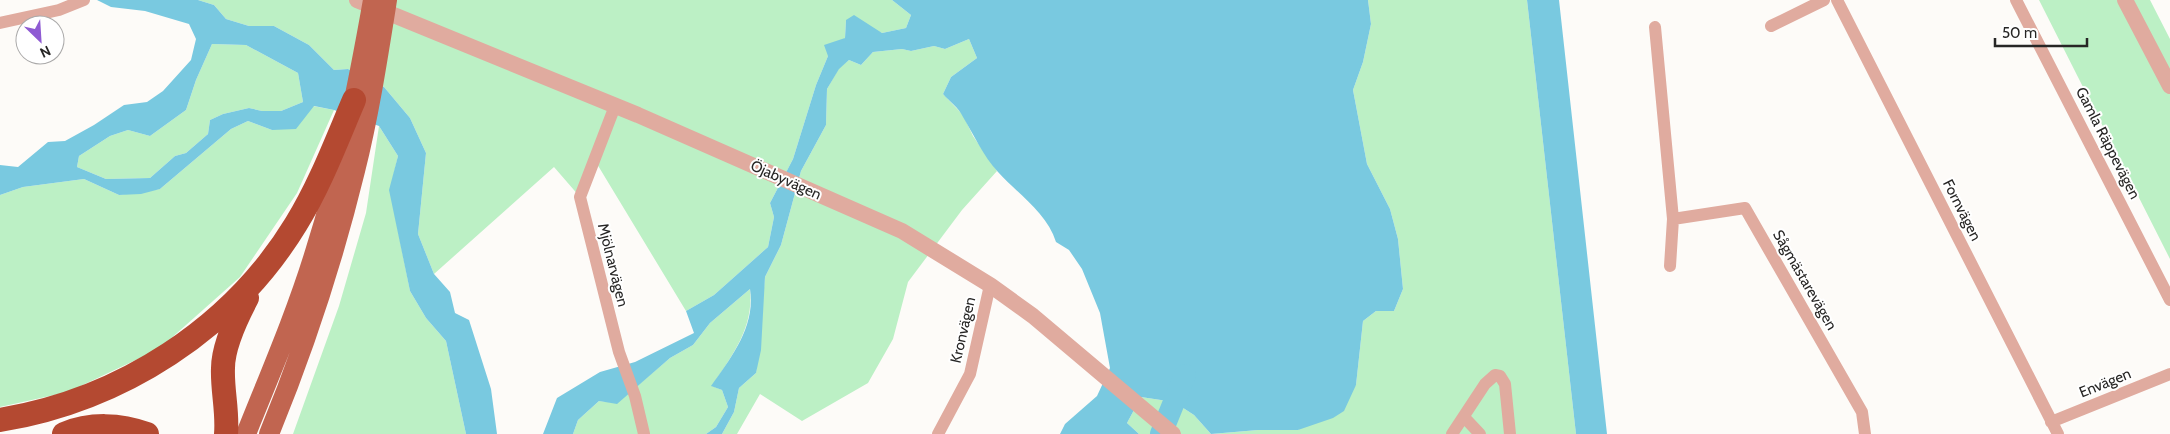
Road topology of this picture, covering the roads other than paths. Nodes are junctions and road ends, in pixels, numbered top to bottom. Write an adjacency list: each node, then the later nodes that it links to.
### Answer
1 (84, 0): 9 (street)
2 (357, 0): 15 (street, Öjabyvägen)
3 (373, 0): 12 (main road)
4 (387, 0): 12 (main road)
5 (1824, 0): 10 (street)
6 (1837, 0): 25 (street, Fornvägen)
7 (2016, 0): 21 (street, Gamla Räppevägen)
8 (2125, 0): 13 (street)
9 (0, 23)
10 (1771, 26)
11 (1655, 27): 17 (street)
12 (368, 70): 14 (main road); 16 (main road)
13 (2170, 86)
14 (354, 100): 16 (highway)
15 (614, 106): 20 (street, Öjabyvägen); 26 (street, Mjölnarvägen)
16 (351, 130): 19 (highway); 30 (main road); 31 (main road)
17 (1673, 218): 18 (street); 37 (street, Sågmästarevägen)
18 (1670, 266)
19 (259, 276): 24 (highway); 29 (highway)
20 (990, 285): 32 (street, Kronvägen); 33 (street, Öjabyvägen)
21 (2170, 300)
22 (2170, 374): 25 (street, Envägen)
23 (1464, 417): 34 (street); 35 (street); 36 (street)
24 (0, 420)
25 (2052, 422): 38 (street, Fornvägen)
26 (644, 432)
27 (64, 434): 28 (highway)
28 (147, 434)
29 (226, 434)
30 (246, 434)
31 (269, 434)
32 (938, 434)
33 (1173, 434)
34 (1452, 434)
35 (1480, 434)
36 (1510, 434)
37 (1864, 434)
38 (2058, 434)

